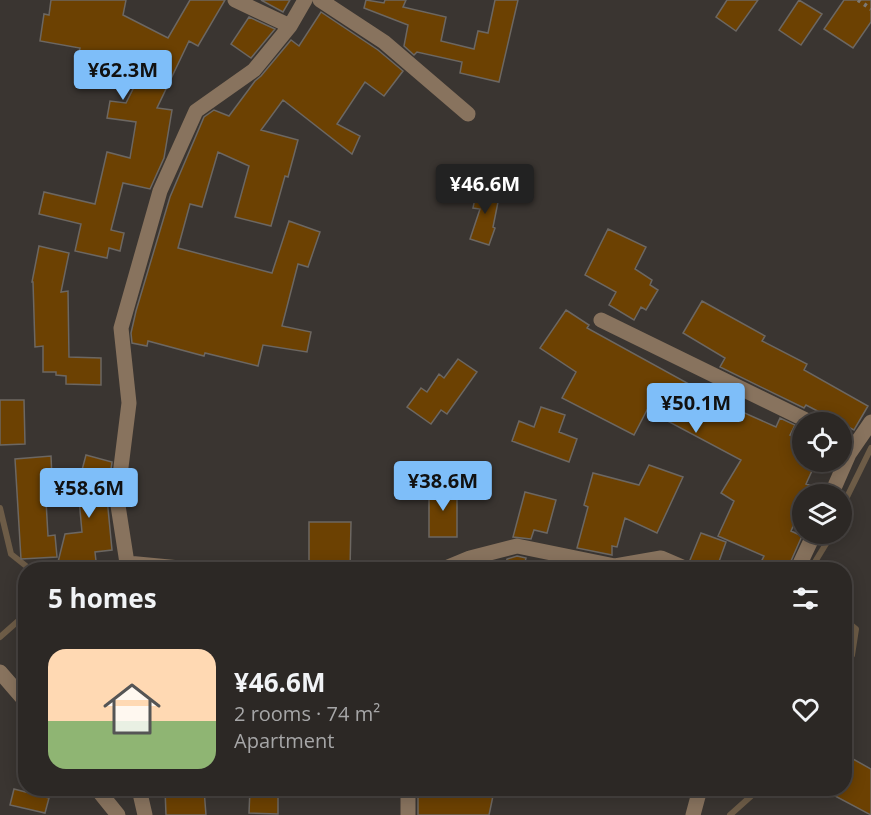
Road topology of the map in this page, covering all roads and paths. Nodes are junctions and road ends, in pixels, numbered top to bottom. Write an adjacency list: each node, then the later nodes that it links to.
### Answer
1 (235, 0): 6 (street)
2 (305, 0): 6 (street)
3 (320, 0): 7 (street)
4 (858, 0): 5 (path)
5 (871, 9)
6 (290, 26): 13 (street)
7 (468, 114)
8 (601, 320): 9 (street)
9 (792, 413)
10 (871, 422): 11 (street)
11 (852, 438)
12 (809, 544): 18 (street)
13 (128, 562)
14 (460, 562): 15 (street)
15 (595, 562)
16 (638, 562): 17 (street)
17 (671, 562)
18 (801, 562)
19 (0, 672): 20 (street)
20 (18, 693)
21 (103, 796): 25 (street)
22 (141, 796): 26 (street)
23 (408, 796): 27 (street)
24 (698, 796): 28 (street)
25 (118, 815)
26 (145, 815)
27 (408, 815)
28 (693, 815)

